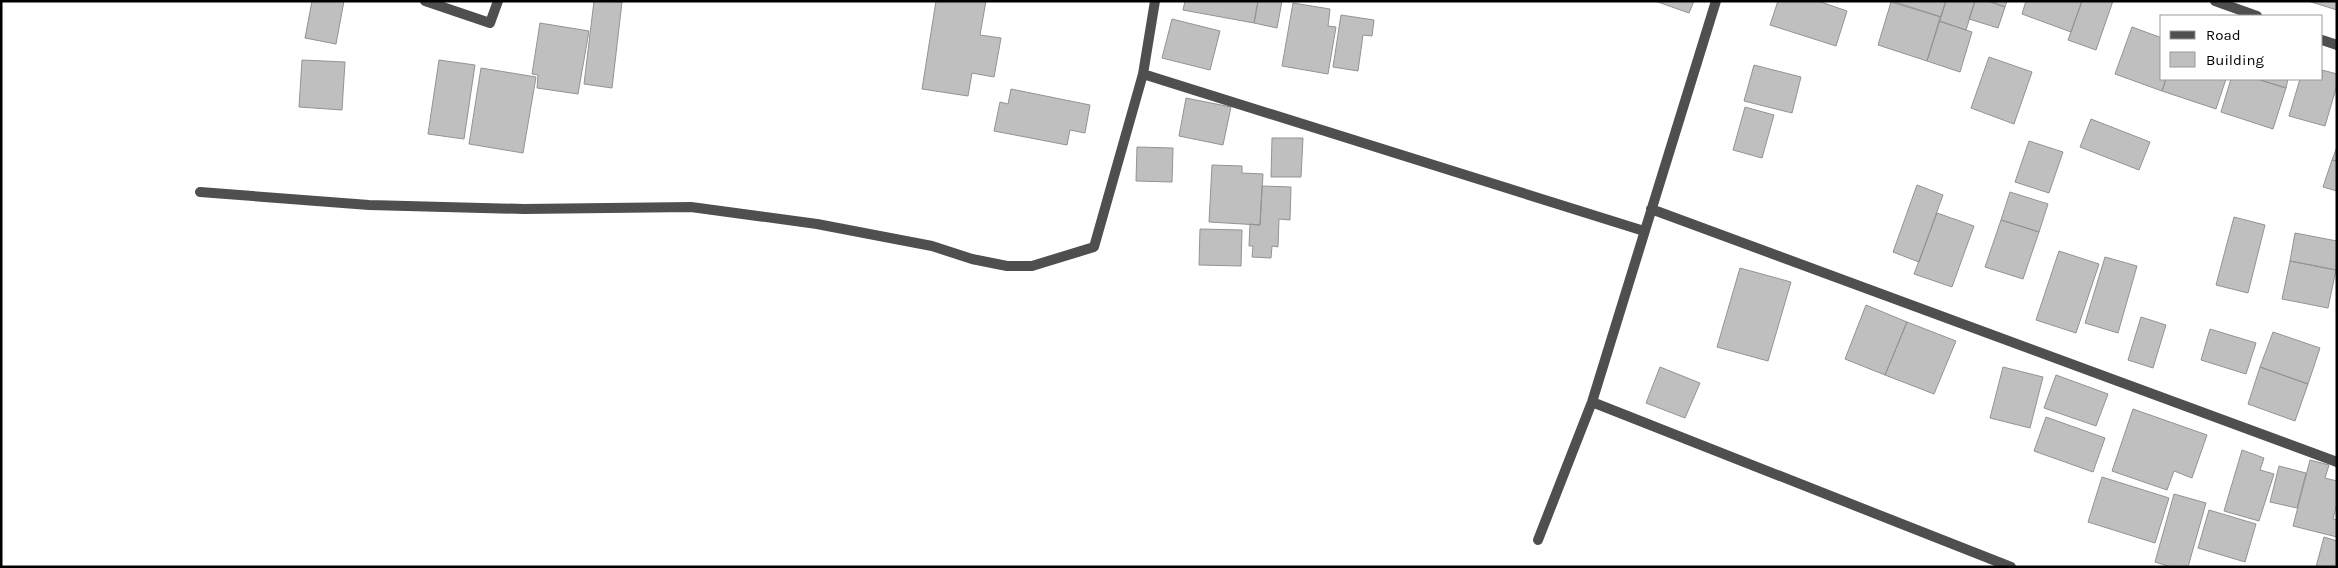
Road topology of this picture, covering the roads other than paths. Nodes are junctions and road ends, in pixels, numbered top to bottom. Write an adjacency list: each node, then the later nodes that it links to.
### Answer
1 (425, 1): 2 (street)
2 (498, 1)
3 (1155, 1): 9 (street)
4 (1716, 1): 11 (street)
5 (2216, 1): 6 (street)
6 (2254, 15)
7 (2323, 40): 8 (street)
8 (2337, 45)
9 (1144, 74): 10 (street); 12 (street)
10 (200, 192)
11 (1651, 209): 12 (street); 14 (street)
12 (1644, 231): 13 (street)
13 (1592, 402): 15 (street); 16 (street)
14 (2337, 462)
15 (1538, 540)
16 (2011, 567)

